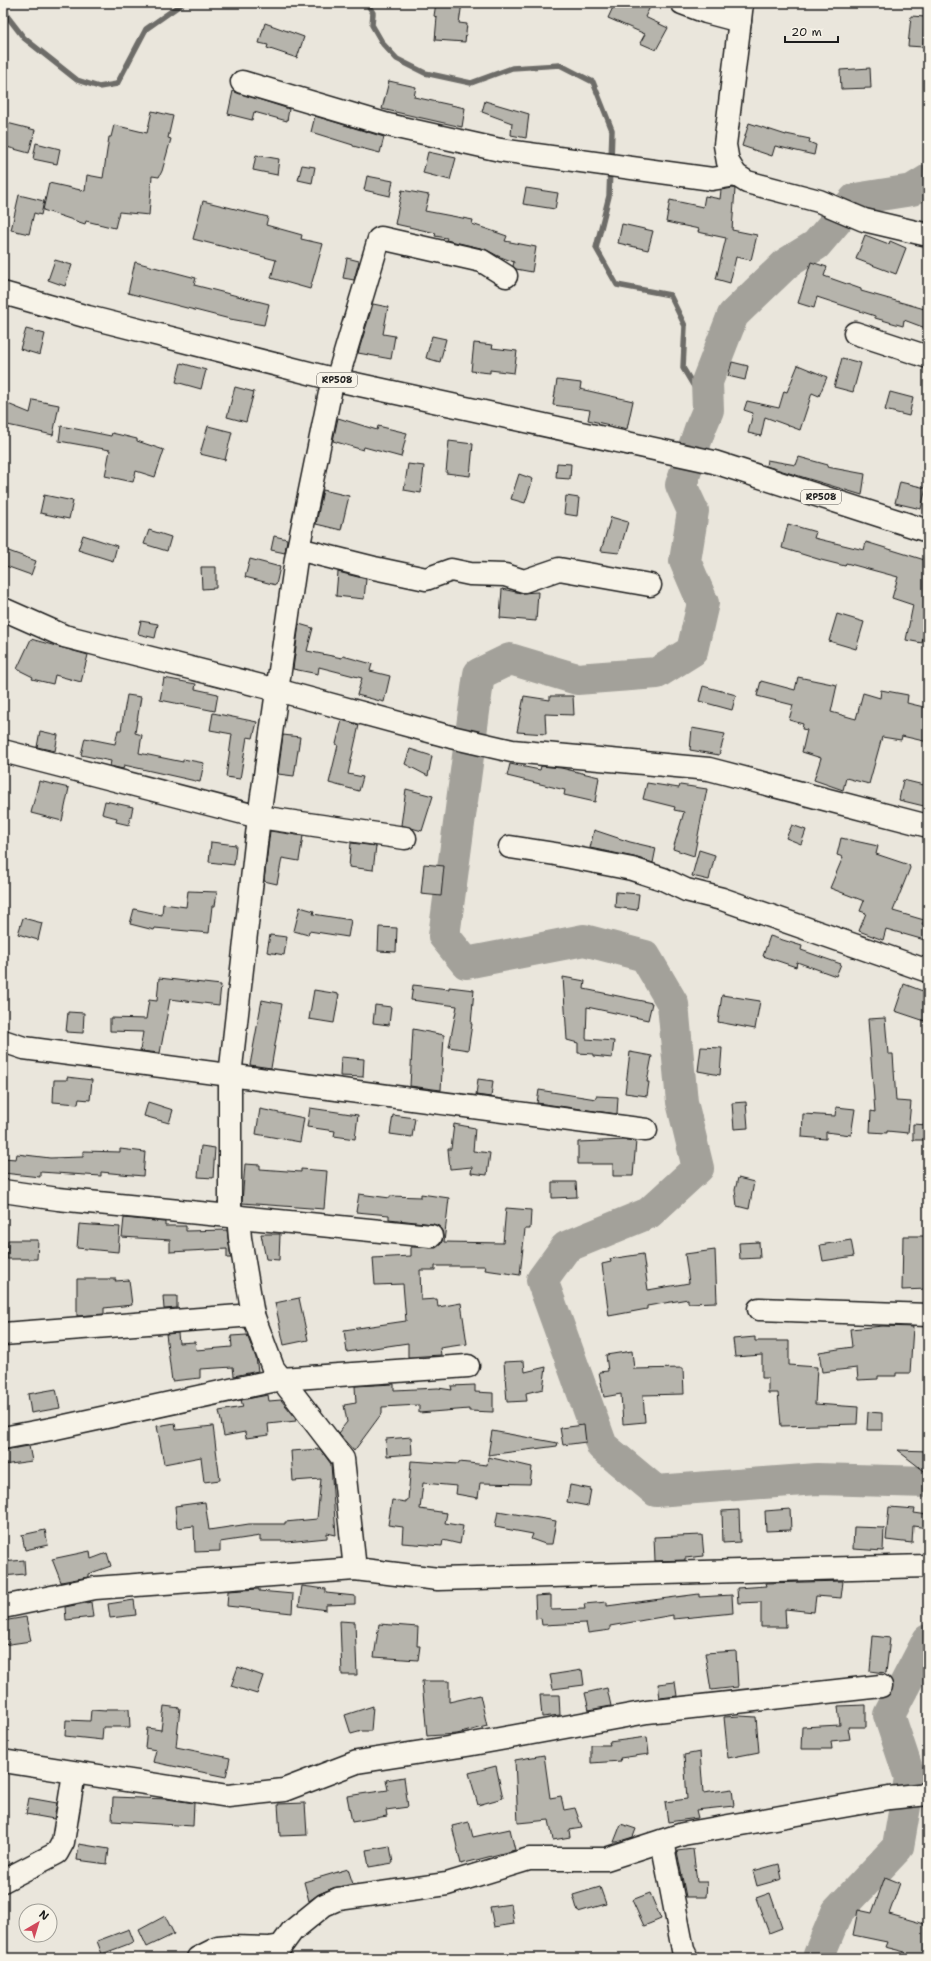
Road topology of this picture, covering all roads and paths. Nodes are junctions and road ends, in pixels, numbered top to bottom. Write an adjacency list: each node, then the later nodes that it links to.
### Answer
1 (682, 3): 2 (street)
2 (741, 12): 4 (street)
3 (242, 82): 4 (street)
4 (736, 175): 5 (street)
5 (928, 235)
6 (506, 276): 10 (street)
7 (3, 293): 10 (street, RP508)
8 (855, 333): 9 (street)
9 (928, 357)
10 (335, 379): 11 (street, RP508); 12 (street)
11 (928, 531)
12 (298, 548): 13 (street); 15 (street)
13 (650, 585)
14 (3, 609): 15 (street)
15 (276, 690): 17 (street); 18 (street)
16 (3, 751): 17 (street)
17 (259, 817): 19 (street); 23 (street)
18 (928, 826)
19 (405, 838)
20 (510, 848): 21 (street)
21 (928, 971)
22 (3, 1041): 23 (street)
23 (230, 1076): 24 (street); 26 (street)
24 (646, 1130)
25 (3, 1191): 26 (street)
26 (234, 1216): 27 (street); 29 (street)
27 (431, 1236)
28 (760, 1309): 30 (street)
29 (253, 1315): 31 (street); 33 (street)
30 (928, 1315)
31 (3, 1334)
32 (468, 1366): 33 (street)
33 (281, 1379): 34 (street); 36 (street)
34 (3, 1438)
35 (928, 1566): 36 (street)
36 (355, 1569): 37 (street)
37 (3, 1607)
38 (881, 1686): 40 (street)
39 (3, 1761): 40 (street)
40 (74, 1773): 43 (street)
41 (927, 1794): 42 (street)
42 (662, 1841): 44 (street); 45 (street)
43 (3, 1881)
44 (198, 1958)
45 (687, 1958)

